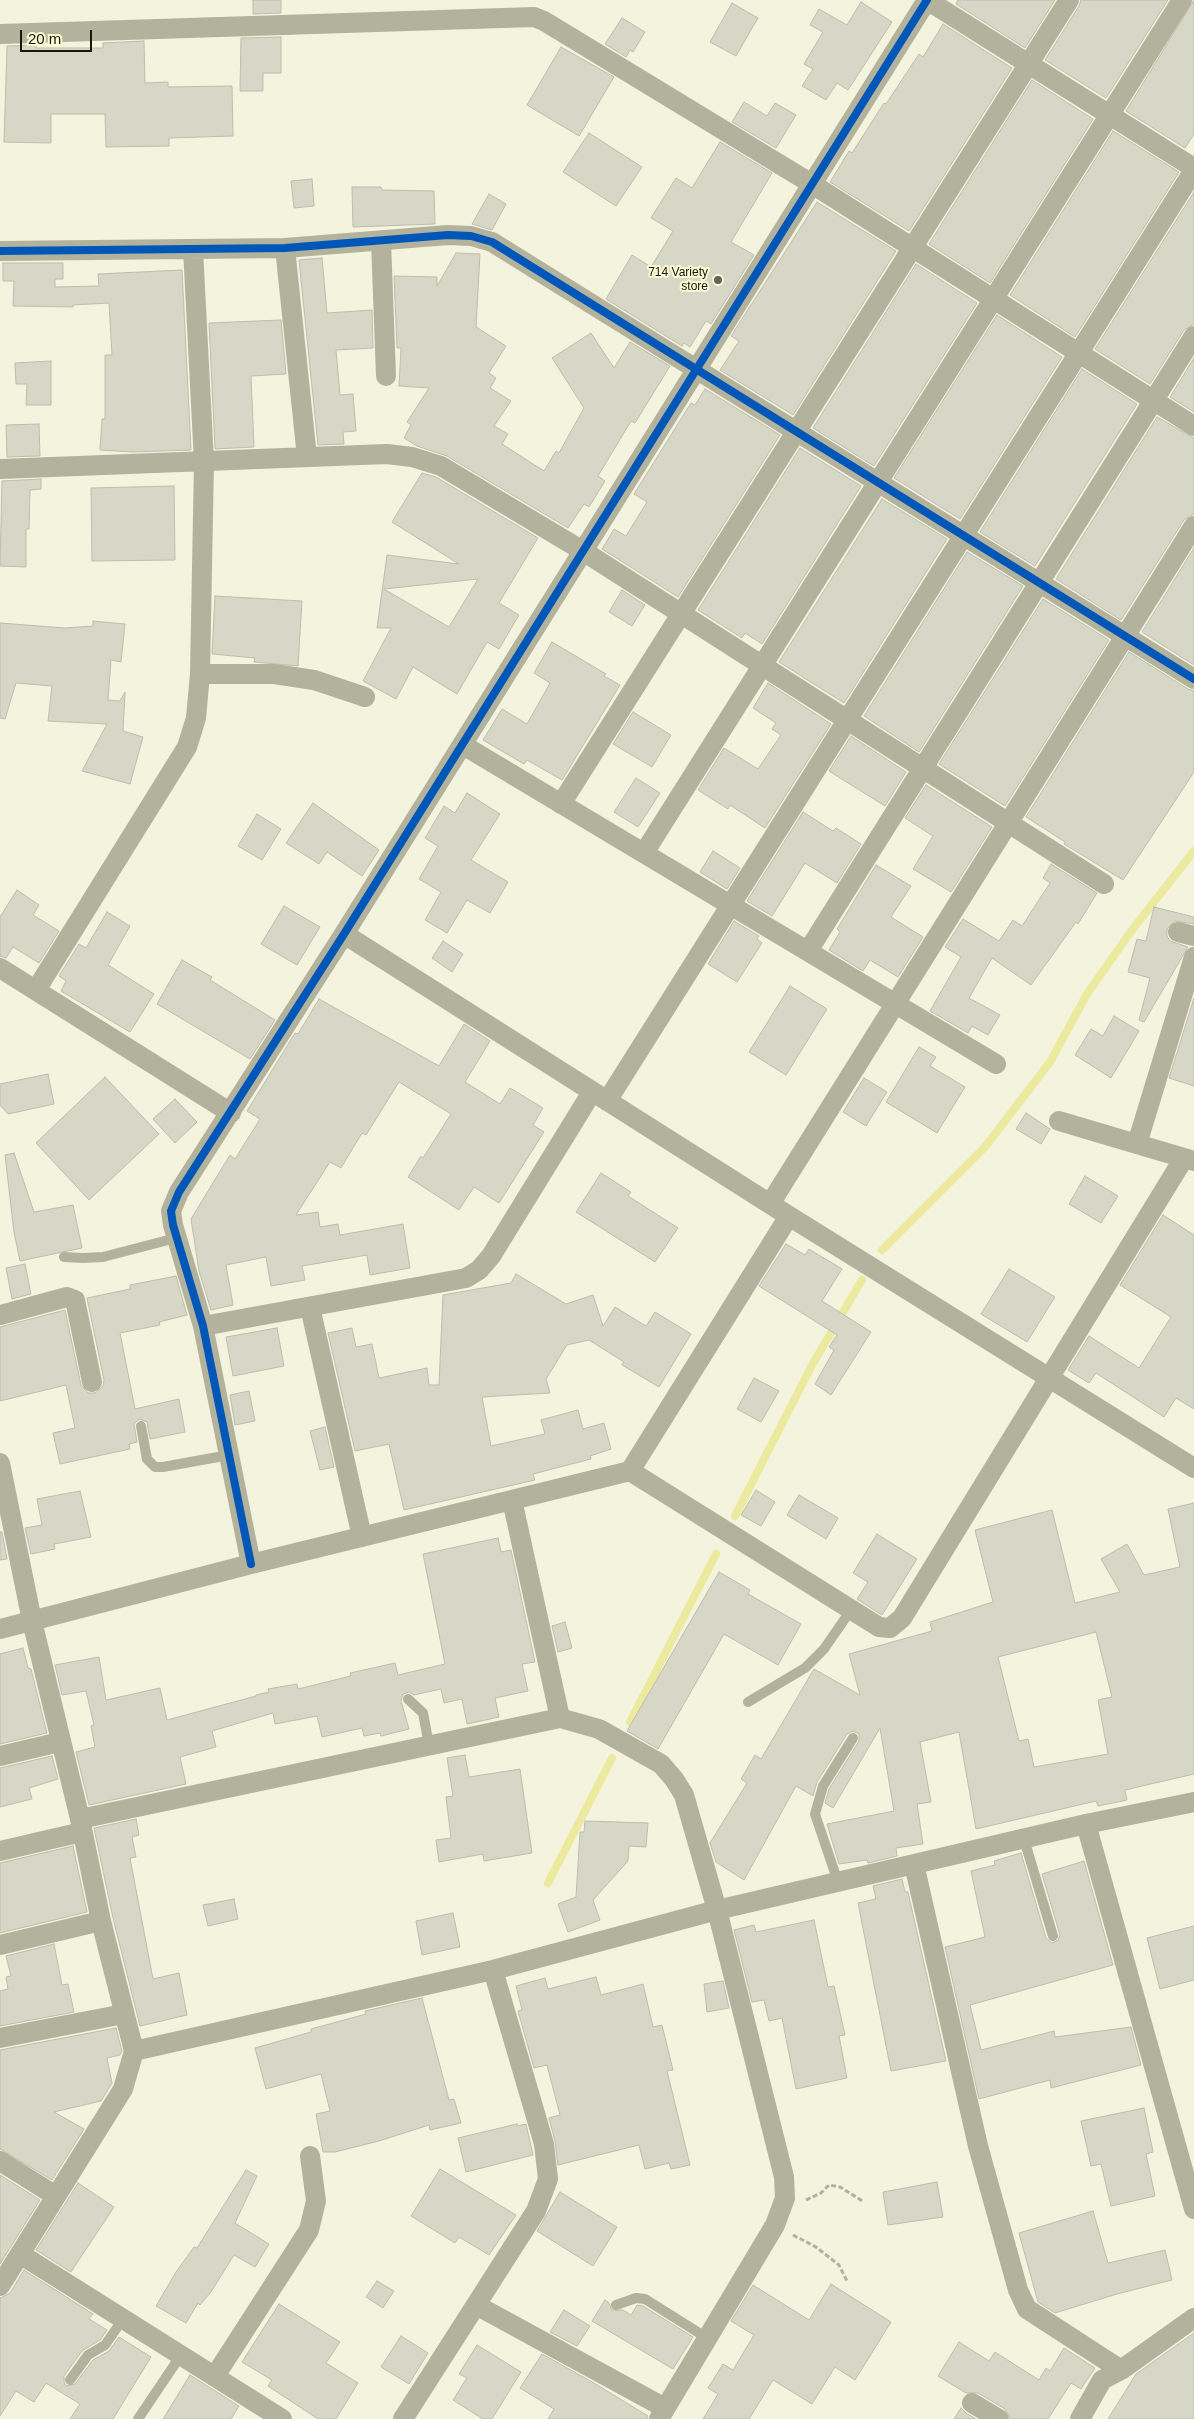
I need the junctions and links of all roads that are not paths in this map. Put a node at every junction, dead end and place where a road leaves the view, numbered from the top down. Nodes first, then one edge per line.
1 (927, 0) edge
2 (1069, 0) edge
3 (1182, 0) edge
4 (0, 34) edge
5 (1029, 64) junction
6 (1110, 114) junction
7 (1194, 169) edge
8 (812, 184) junction
9 (382, 240) junction
10 (285, 248) junction
11 (912, 248) junction
12 (193, 249) junction
13 (0, 251) edge
14 (993, 299) junction
15 (1194, 336) edge
16 (1078, 353) junction
17 (696, 370) junction
18 (386, 376) dead end
19 (1154, 401) junction
20 (1194, 426) edge
21 (797, 431) junction
22 (307, 457) junction
23 (204, 462) junction
24 (0, 469) edge
25 (878, 482) junction
26 (1194, 526) edge
27 (964, 535) junction
28 (583, 551) junction
29 (1040, 582) junction
30 (682, 614) junction
31 (1126, 635) junction
32 (762, 665) junction
33 (200, 674) junction
34 (1194, 679) edge
35 (365, 697) dead end
36 (847, 720) junction
37 (463, 745) junction
38 (923, 768) junction
39 (562, 804) junction
40 (1008, 823) junction
41 (644, 853) junction
42 (1104, 884) dead end
43 (730, 904) junction
44 (344, 934) junction
45 (808, 951) junction
46 (1194, 957) edge
47 (0, 968) edge
48 (36, 990) junction
49 (895, 1003) junction
50 (996, 1064) dead end
51 (600, 1096) junction
52 (230, 1113) junction
53 (1060, 1121) dead end
54 (1137, 1144) junction
55 (1189, 1160) edge
56 (770, 1204) junction
57 (789, 1216) junction
58 (176, 1238) junction
59 (64, 1257) dead end
60 (310, 1306) junction
61 (0, 1315) edge
62 (203, 1326) junction
63 (1048, 1378) junction
64 (92, 1382) dead end
65 (141, 1426) dead end
66 (229, 1455) junction
67 (0, 1463) edge
68 (1194, 1468) edge
69 (630, 1471) junction
70 (512, 1500) junction
71 (4, 1511) edge
72 (362, 1537) junction
73 (251, 1564) junction
74 (851, 1610) junction
75 (32, 1621) junction
76 (0, 1629) edge
77 (408, 1699) dead end
78 (748, 1702) dead end
79 (560, 1718) junction
80 (853, 1738) dead end
81 (60, 1742) junction
82 (429, 1745) junction
83 (0, 1756) edge
84 (1194, 1802) edge
85 (1086, 1824) junction
86 (81, 1826) junction
87 (1024, 1839) junction
88 (0, 1851) edge
89 (914, 1864) junction
90 (838, 1882) junction
91 (717, 1910) junction
92 (101, 1921) junction
93 (1053, 1936) dead end
94 (0, 1945) edge
95 (493, 1970) junction
96 (124, 2014) junction
97 (0, 2038) edge
98 (134, 2051) junction
99 (310, 2156) dead end
100 (0, 2161) edge
101 (56, 2196) junction
102 (1194, 2209) edge
103 (20, 2254) junction
104 (2, 2280) edge
105 (476, 2305) junction
106 (616, 2305) dead end
107 (1194, 2318) edge
108 (123, 2319) junction
109 (707, 2338) junction
110 (180, 2355) junction
111 (1121, 2370) junction
112 (215, 2376) junction
113 (70, 2380) dead end
114 (972, 2403) dead end
115 (662, 2413) edge
116 (138, 2419) edge
117 (282, 2419) edge
118 (403, 2419) edge
119 (999, 2419) edge
120 (1080, 2419) edge

1 - 5 street
1 - 8 street
2 - 5 street
3 - 6 street
4 - 8 street
5 - 6 street
5 - 11 street
6 - 7 street
6 - 14 street
7 - 16 street
8 - 11 street
8 - 17 street
9 - 10 street
9 - 17 street
9 - 18 street
10 - 12 street
10 - 22 street
11 - 14 street
11 - 21 street
12 - 13 street
12 - 23 street
14 - 16 street
14 - 25 street
15 - 19 street
16 - 19 street
16 - 27 street
17 - 21 street
17 - 28 street
19 - 20 street
19 - 29 street
21 - 25 street
21 - 30 street
22 - 23 street
22 - 28 street
23 - 24 street
23 - 33 street
25 - 27 street
25 - 32 street
26 - 31 street
27 - 29 street
27 - 36 street
28 - 30 street
28 - 37 street
29 - 31 street
29 - 38 street
30 - 32 street
30 - 39 street
31 - 34 street
31 - 40 street
32 - 36 street
32 - 41 street
33 - 35 street
33 - 48 street
36 - 38 street
36 - 43 street
37 - 39 street
37 - 44 street
38 - 40 street
38 - 45 street
39 - 41 street
40 - 42 street
40 - 49 street
41 - 43 street
43 - 45 street
43 - 51 street
44 - 51 street
44 - 52 street
45 - 49 street
46 - 54 street
47 - 48 street
48 - 52 street
49 - 50 street
49 - 56 street
51 - 56 street
51 - 60 street
52 - 58 street
53 - 54 street
54 - 55 street
55 - 63 street
56 - 57 street
57 - 63 street
57 - 69 street
58 - 59 lane
58 - 62 street
60 - 62 street
60 - 72 street
61 - 64 street
62 - 66 street
63 - 68 street
63 - 74 street
65 - 66 lane
66 - 73 street
67 - 71 street
69 - 70 street
69 - 74 street
70 - 72 street
70 - 79 street
71 - 75 street
72 - 73 street
73 - 75 street
74 - 78 lane
75 - 76 street
75 - 81 street
77 - 82 lane
79 - 82 street
79 - 91 street
80 - 90 lane
81 - 83 street
81 - 86 street
82 - 86 street
84 - 85 street
85 - 87 street
85 - 102 street
86 - 88 street
86 - 92 street
87 - 89 street
87 - 93 lane
89 - 90 street
89 - 111 street
90 - 91 street
91 - 95 street
91 - 109 street
92 - 94 street
92 - 96 street
95 - 98 street
95 - 105 street
96 - 97 street
96 - 98 street
98 - 101 street
99 - 112 street
100 - 101 street
101 - 103 street
103 - 104 street
103 - 108 street
105 - 115 street
105 - 118 street
106 - 109 lane
107 - 111 street
108 - 110 street
108 - 113 lane
109 - 115 street
110 - 112 street
110 - 116 lane
111 - 120 street
112 - 117 street
114 - 119 street

